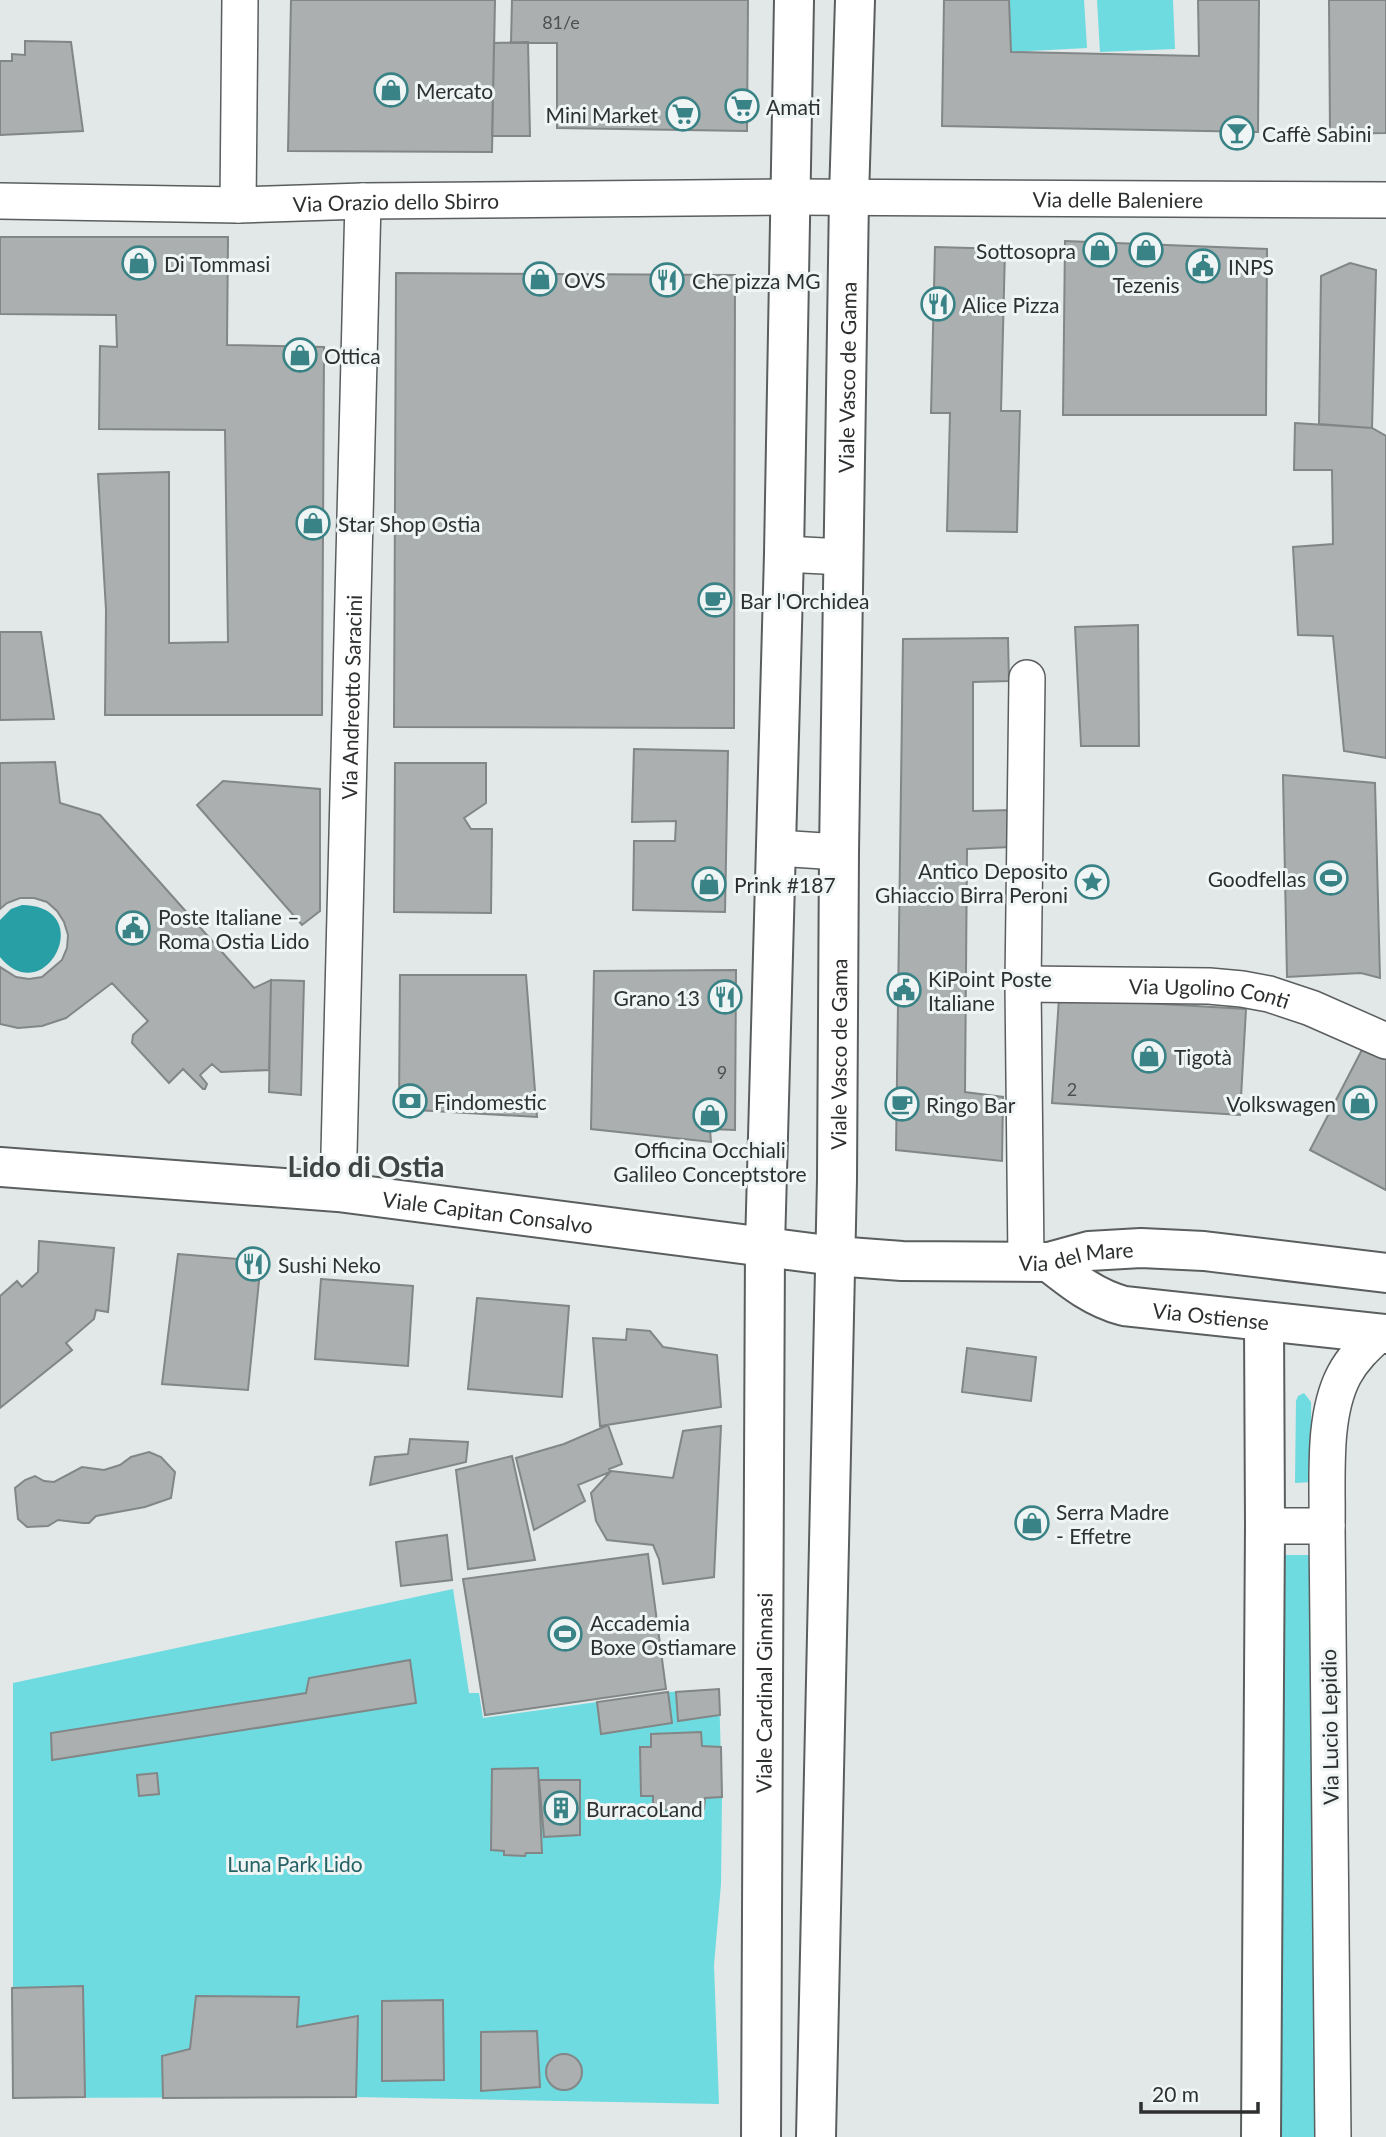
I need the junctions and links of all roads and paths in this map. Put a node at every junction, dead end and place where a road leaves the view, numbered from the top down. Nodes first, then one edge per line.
1 (240, 0) edge
2 (794, 0) edge
3 (855, 0) edge
4 (791, 197) junction
5 (849, 197) junction
6 (1386, 200) edge
7 (0, 201) edge
8 (363, 201) junction
9 (238, 205) junction
10 (784, 554) junction
11 (844, 556) junction
12 (1027, 678) dead end
13 (777, 848) junction
14 (839, 852) junction
15 (1023, 984) junction
16 (1386, 1041) edge
17 (0, 1167) edge
18 (338, 1192) junction
19 (765, 1246) junction
20 (835, 1256) junction
21 (1038, 1261) junction
22 (1386, 1273) edge
23 (1264, 1322) junction
24 (1383, 1334) edge
25 (1265, 1526) junction
26 (1327, 1526) junction
27 (761, 2137) edge
28 (816, 2137) edge
29 (1261, 2137) edge
30 (1333, 2137) edge

1 - 9 street
2 - 4 street
3 - 5 street, Viale Vasco de Gama
4 - 5 street
4 - 8 street, Via Orazio dello Sbirro
4 - 10 street
5 - 6 street, Via delle Baleniere
5 - 11 street, Viale Vasco de Gama
7 - 9 street, Via Orazio dello Sbirro
8 - 9 street, Via Orazio dello Sbirro
8 - 18 street, Via Andreotto Saracini
10 - 11 street
10 - 13 street
11 - 14 street, Viale Vasco de Gama
12 - 15 street
13 - 14 street
13 - 19 street
14 - 20 street, Viale Vasco de Gama
15 - 16 street, Via Ugolino Conti
15 - 21 street
17 - 18 street, Viale Capitan Consalvo
18 - 19 street, Viale Capitan Consalvo
19 - 20 street, Via del Mare
19 - 27 street, Viale Cardinal Ginnasi
20 - 21 street, Via del Mare
20 - 28 street
21 - 22 street, Via del Mare
21 - 23 street, Via Ostiense
23 - 24 street, Via Ostiense
23 - 25 street
24 - 26 street, Via Lucio Lepidio
25 - 26 street
25 - 29 street
26 - 30 street, Via Lucio Lepidio

